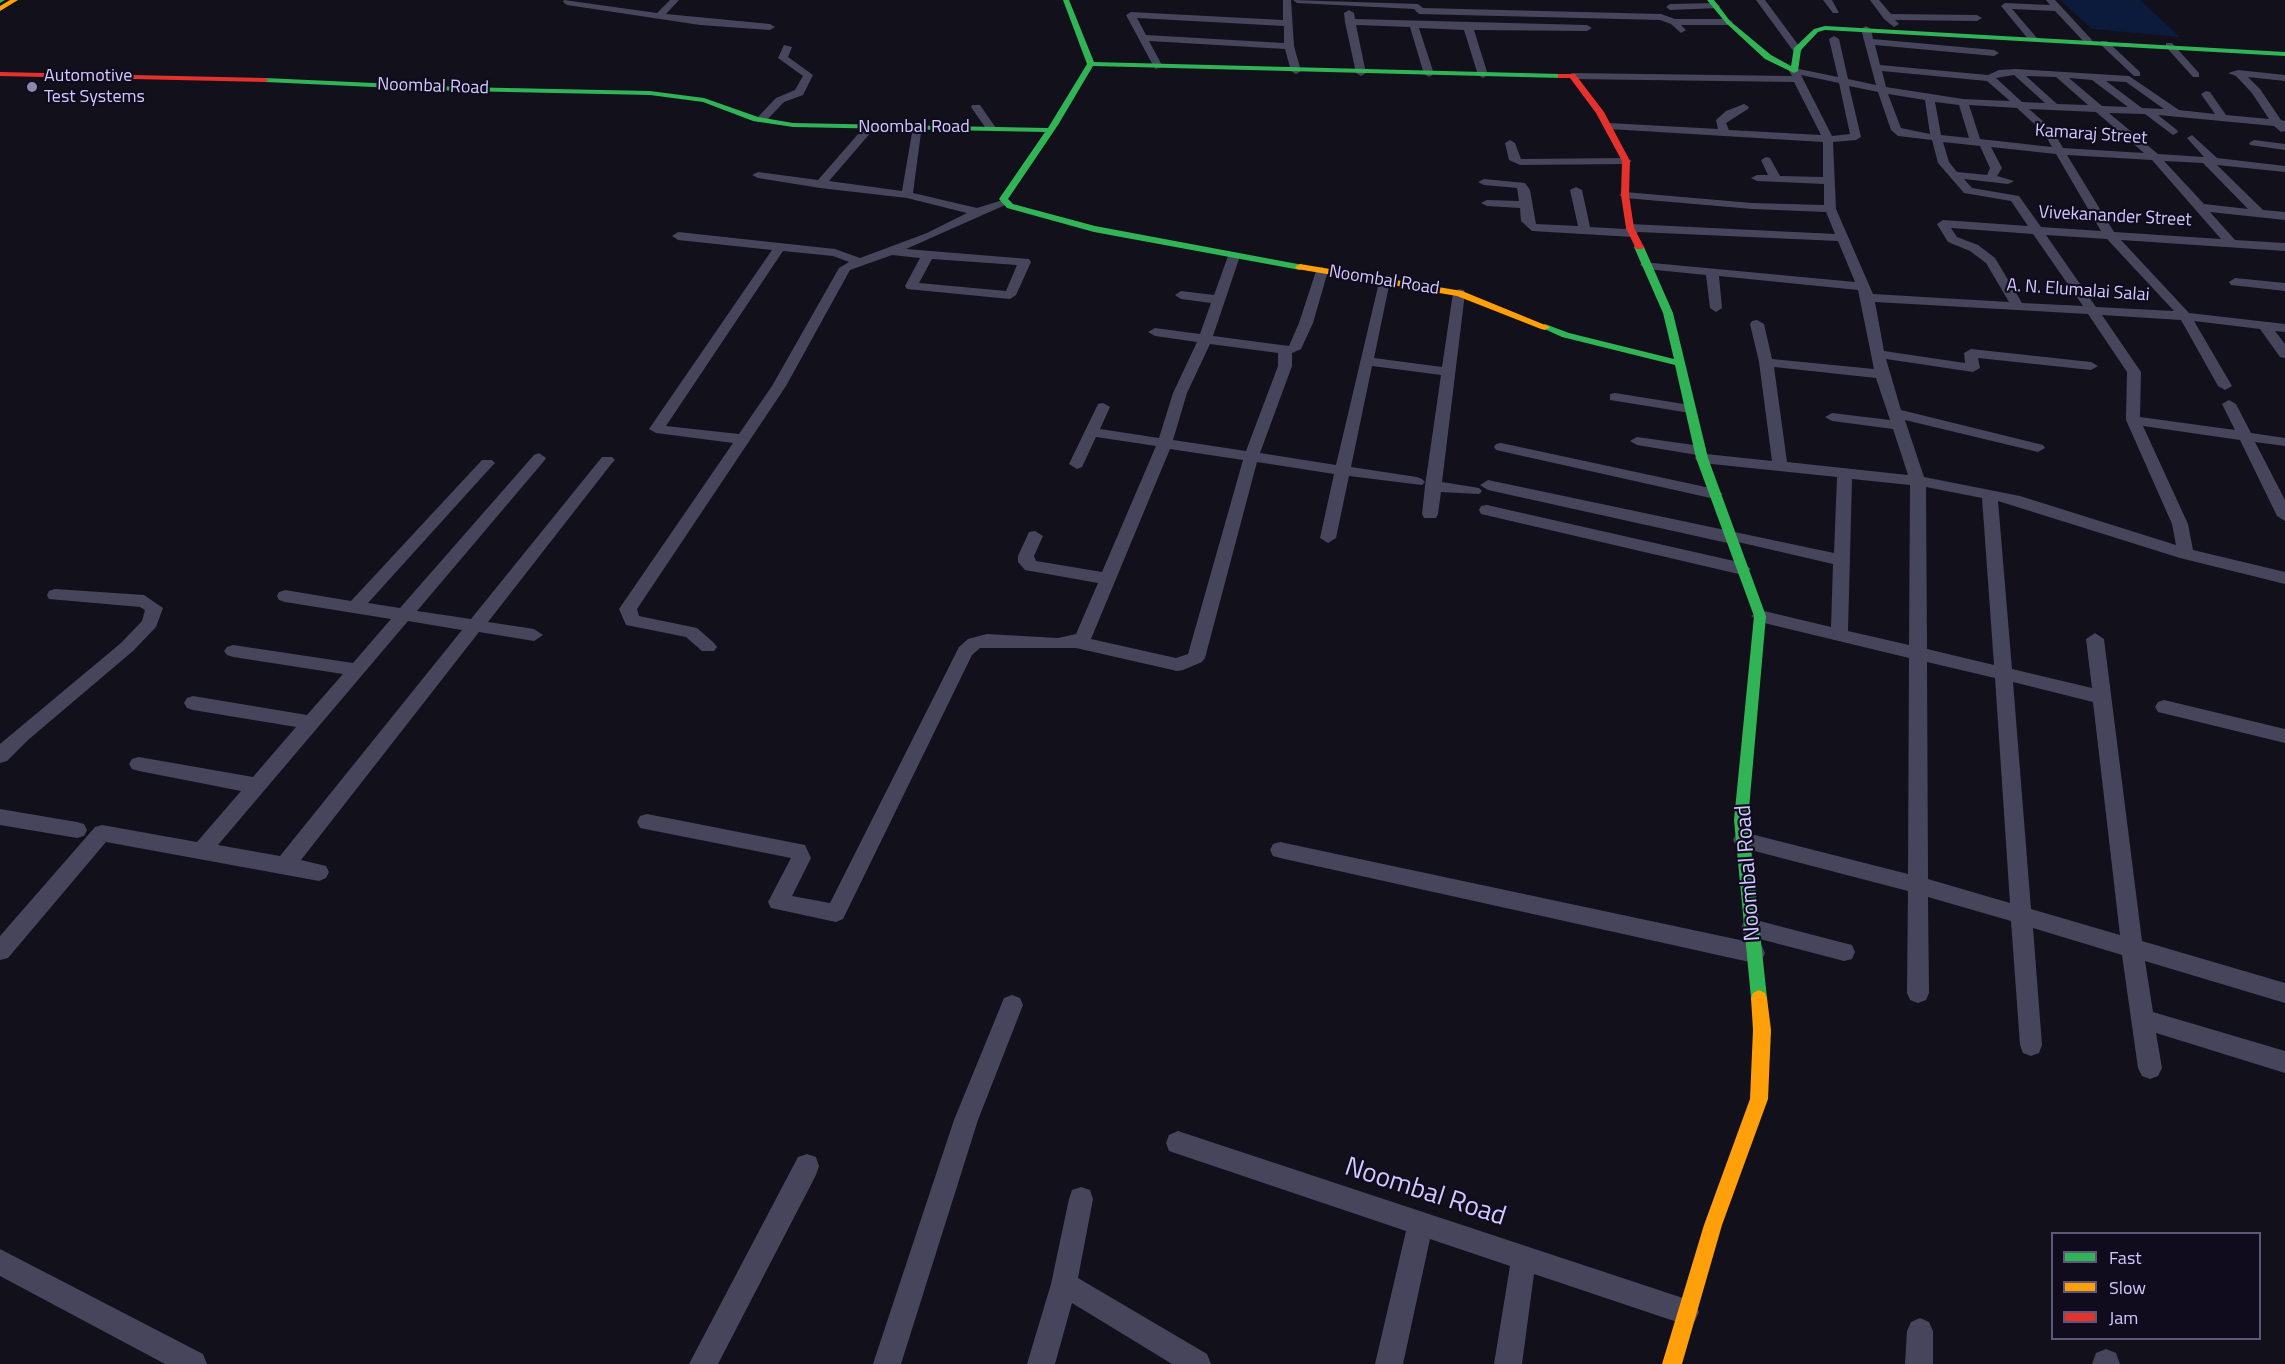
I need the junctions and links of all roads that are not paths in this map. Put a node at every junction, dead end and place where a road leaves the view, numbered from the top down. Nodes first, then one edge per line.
1 (15, 0) edge
2 (569, 0) edge
3 (624, 0) edge
4 (675, 0) edge
5 (1066, 0) edge
6 (1287, 0) edge
7 (1297, 0) edge
8 (1452, 0) edge
9 (1505, 0) edge
10 (1760, 0) edge
11 (1827, 0) edge
12 (1874, 0) edge
13 (2050, 0) edge
14 (1347, 2) edge
15 (1394, 3) edge
16 (1713, 3) edge
17 (1670, 6) dead end
18 (2058, 8) junction
19 (0, 9) edge
20 (615, 9) junction
21 (1836, 11) dead end
22 (1455, 12) junction
23 (1190, 13) junction
24 (1509, 14) junction
25 (659, 16) junction
26 (1887, 17) junction
27 (1977, 18) dead end
28 (1235, 20) junction
29 (1350, 22) junction
30 (1674, 22) junction
31 (1728, 22) junction
32 (1288, 23) junction
33 (1414, 25) junction
34 (770, 27) dead end
35 (1468, 27) junction
36 (1587, 28) dead end
37 (1681, 31) dead end
38 (1899, 31) junction
39 (1868, 36) junction
40 (1141, 38) junction
41 (2032, 38) junction
42 (1834, 39) dead end
43 (1188, 40) junction
44 (2089, 42) junction
45 (1233, 43) junction
46 (2104, 43) junction
47 (2169, 45) junction
48 (1289, 46) junction
49 (787, 47) dead end
50 (1797, 50) junction
51 (1994, 53) dead end
52 (2285, 54) edge
53 (1090, 64) junction
54 (1158, 67) junction
55 (1876, 68) junction
56 (1296, 71) junction
57 (2016, 72) junction
58 (1361, 73) junction
59 (0, 74) edge
60 (1429, 74) junction
61 (2137, 74) dead end
62 (1483, 75) junction
63 (1796, 75) junction
64 (2059, 75) junction
65 (2196, 75) dead end
66 (1572, 76) junction
67 (2095, 77) junction
68 (1990, 78) junction
69 (2285, 78) edge
70 (1842, 82) junction
71 (1882, 90) junction
72 (2206, 94) dead end
73 (1929, 99) junction
74 (1963, 102) junction
75 (2022, 106) junction
76 (976, 107) dead end
77 (1744, 107) dead end
78 (2055, 107) junction
79 (2100, 110) junction
80 (2143, 111) junction
81 (2176, 113) junction
82 (2223, 118) junction
83 (761, 120) junction
84 (2281, 124) edge
85 (1609, 126) junction
86 (918, 127) junction
87 (869, 128) junction
88 (991, 128) junction
89 (1050, 130) junction
90 (2173, 132) dead end
91 (1725, 133) junction
92 (2285, 136) edge
93 (1935, 138) junction
94 (2192, 138) dead end
95 (1828, 139) junction
96 (1510, 143) dead end
97 (1980, 143) junction
98 (2254, 143) dead end
99 (2285, 147) edge
100 (2058, 151) junction
101 (2155, 157) junction
102 (1767, 160) dead end
103 (2210, 160) junction
104 (1626, 161) junction
105 (2285, 169) edge
106 (758, 175) dead end
107 (1957, 175) junction
108 (1757, 178) dead end
109 (1776, 179) junction
110 (1990, 179) junction
111 (1829, 181) junction
112 (2008, 181) dead end
113 (1484, 182) dead end
114 (820, 185) junction
115 (1576, 190) dead end
116 (908, 195) junction
117 (1625, 195) junction
118 (1006, 202) junction
119 (1487, 203) dead end
120 (1525, 205) junction
121 (2200, 207) junction
122 (1830, 209) junction
123 (978, 212) junction
124 (2259, 213) junction
125 (2285, 216) edge
126 (2038, 230) junction
127 (1585, 231) junction
128 (1632, 231) junction
129 (2108, 233) junction
130 (678, 236) dead end
131 (1842, 238) junction
132 (2230, 242) junction
133 (780, 247) junction
134 (2282, 249) edge
135 (888, 251) junction
136 (928, 255) junction
137 (1234, 256) junction
138 (859, 262) junction
139 (1646, 265) junction
140 (1322, 271) junction
141 (1712, 272) junction
142 (1384, 281) junction
143 (2235, 282) dead end
144 (2285, 287) edge
145 (1865, 292) junction
146 (1459, 293) junction
147 (1180, 295) dead end
148 (1219, 300) junction
149 (2017, 305) junction
150 (1716, 308) dead end
151 (2091, 310) junction
152 (2185, 316) junction
153 (1757, 324) dead end
154 (2265, 326) junction
155 (2285, 328) edge
156 (1155, 332) dead end
157 (1205, 339) junction
158 (1285, 350) junction
159 (1880, 354) junction
160 (2285, 354) edge
161 (1367, 361) junction
162 (1766, 362) junction
163 (1679, 363) junction
164 (2091, 366) dead end
165 (1447, 372) junction
166 (1881, 374) junction
167 (2225, 386) dead end
168 (1615, 397) dead end
169 (2229, 404) dead end
170 (1103, 407) dead end
171 (1690, 409) junction
172 (1832, 417) dead end
173 (1897, 419) junction
174 (2133, 420) junction
175 (1091, 432) junction
176 (2244, 436) junction
177 (741, 440) junction
178 (1637, 441) dead end
179 (2285, 442) edge
180 (1164, 444) junction
181 (1501, 447) dead end
182 (2038, 448) dead end
183 (1702, 455) junction
184 (539, 458) dead end
185 (1251, 458) junction
186 (607, 460) dead end
187 (487, 463) dead end
188 (1077, 464) dead end
189 (1780, 467) junction
190 (1344, 472) junction
191 (1845, 473) junction
192 (1918, 481) junction
193 (1417, 482) dead end
194 (1433, 486) junction
195 (1715, 494) junction
196 (1990, 495) junction
197 (1487, 510) dead end
198 (1430, 514) dead end
199 (2285, 516) edge
200 (1035, 536) dead end
201 (1731, 537) junction
202 (1328, 538) dead end
203 (2186, 554) junction
204 (1841, 560) junction
205 (1743, 569) junction
206 (2282, 578) edge
207 (1108, 579) junction
208 (2285, 594) edge
209 (55, 595) dead end
210 (285, 596) dead end
211 (355, 607) junction
212 (405, 615) junction
213 (1760, 616) junction
214 (475, 626) junction
215 (1839, 634) junction
216 (534, 635) dead end
217 (2095, 639) dead end
218 (1076, 642) junction
219 (708, 647) dead end
220 (233, 651) dead end
221 (1919, 652) junction
222 (358, 670) junction
223 (2003, 673) junction
224 (2102, 697) junction
225 (193, 703) dead end
226 (2164, 707) dead end
227 (312, 723) junction
228 (2285, 736) edge
229 (0, 756) edge
230 (139, 764) dead end
231 (258, 786) junction
232 (0, 817) edge
233 (647, 822) dead end
234 (77, 830) dead end
235 (1743, 840) junction
236 (1280, 850) dead end
237 (201, 851) junction
238 (284, 866) junction
239 (320, 872) dead end
240 (1918, 885) junction
241 (2021, 915) junction
242 (1752, 928) junction
243 (2132, 948) junction
244 (0, 951) edge
245 (1844, 952) dead end
246 (1754, 953) junction
247 (1918, 993) dead end
248 (2285, 993) edge
249 (1011, 1005) dead end
250 (2143, 1019) junction
251 (2031, 1045) dead end
252 (2285, 1062) edge
253 (2150, 1068) dead end
254 (1178, 1143) dead end
255 (807, 1166) dead end
256 (1081, 1199) dead end
257 (1421, 1223) junction
258 (1524, 1258) junction
259 (0, 1262) edge
260 (1064, 1284) junction
261 (1686, 1312) junction
262 (1920, 1331) dead end
263 (193, 1364) edge
264 (703, 1364) edge
265 (887, 1364) edge
266 (1041, 1364) edge
267 (1197, 1364) edge
268 (1389, 1364) edge
269 (1508, 1364) edge
270 (1672, 1364) edge
271 (1919, 1364) edge

1 - 19 street
2 - 20 street
3 - 20 street
4 - 25 street
5 - 53 street
6 - 32 street
7 - 14 street
8 - 22 street
9 - 24 street
10 - 50 street
11 - 21 street
12 - 26 street
13 - 18 street
14 - 15 street
14 - 29 street
15 - 22 street
16 - 17 street
16 - 31 street
18 - 41 street
18 - 44 street
20 - 25 street
22 - 24 street
23 - 28 street
23 - 40 street
23 - 43 street
24 - 30 street
25 - 34 street
26 - 27 street
26 - 38 street
28 - 32 street
28 - 45 street
29 - 33 street
29 - 58 street
30 - 31 street
30 - 37 street
31 - 63 street
32 - 48 street
33 - 35 street
33 - 60 street
35 - 36 street
35 - 62 street
38 - 39 street
38 - 41 street
39 - 50 street
39 - 51 street
39 - 55 street
40 - 43 street
40 - 54 street
41 - 44 street
42 - 70 street
43 - 45 street
44 - 46 street
45 - 48 street
46 - 47 street
46 - 61 street
47 - 52 street
47 - 65 street
48 - 56 street
49 - 83 street
50 - 63 street
53 - 54 street
53 - 89 street
54 - 56 street
55 - 68 street
55 - 71 street
56 - 58 street
57 - 64 street
57 - 68 street
57 - 78 street
58 - 60 street
59 - 83 street, Noombal Road
60 - 62 street
62 - 66 street
63 - 66 street
63 - 70 street
63 - 95 street
64 - 67 street
64 - 79 street
66 - 85 street, Noombal Road
67 - 80 street
67 - 81 street
68 - 75 street
69 - 84 street
70 - 71 street
70 - 95 street
71 - 73 street
71 - 93 street, Kamaraj Street
72 - 82 street
73 - 74 street
73 - 93 street
74 - 75 street
74 - 97 street
75 - 78 street
75 - 100 street
76 - 88 street
77 - 91 street
78 - 79 street
79 - 80 street
79 - 101 street
80 - 81 street
80 - 90 street
81 - 82 street
82 - 84 street
83 - 87 street, Noombal Road
84 - 92 street
85 - 91 street
85 - 104 street, Noombal Road
86 - 87 street, Noombal Road
86 - 88 street, Noombal Road
86 - 116 street
87 - 114 street
88 - 89 street, Noombal Road
89 - 118 street
91 - 95 street
93 - 97 street, Kamaraj Street
93 - 107 street
94 - 103 street
95 - 111 street
96 - 104 street
97 - 100 street, Kamaraj Street
97 - 110 street
98 - 99 street
100 - 101 street, Kamaraj Street
100 - 129 street
101 - 103 street, Kamaraj Street
101 - 121 street
102 - 109 street
103 - 105 street, Kamaraj Street
103 - 124 street
104 - 117 street, Noombal Road
106 - 114 street
107 - 110 street
107 - 126 street
108 - 109 street
109 - 111 street
110 - 112 street
111 - 122 street
113 - 120 street
114 - 116 street
115 - 127 street
116 - 123 street
117 - 122 street
117 - 128 street, Noombal Road
118 - 123 street
118 - 137 street, Noombal Road
119 - 120 street
120 - 127 street
121 - 124 street
121 - 132 street
122 - 131 street
123 - 135 street
124 - 125 street
126 - 129 street, Vivekanander Street
126 - 149 street, Vivekanander Street
126 - 151 street
127 - 128 street
128 - 131 street
128 - 139 street, Noombal Road
129 - 132 street, Vivekanander Street
129 - 152 street
130 - 133 street
131 - 145 street
132 - 134 street, Vivekanander Street
133 - 138 street
133 - 177 street
135 - 136 street
135 - 138 street
136 - 136 street
137 - 140 street, Noombal Road
137 - 148 street
138 - 177 street
139 - 141 street, A. N. Elumalai Salai
139 - 163 street, Noombal Road
140 - 142 street, Noombal Road
140 - 158 street
141 - 145 street, A. N. Elumalai Salai
141 - 150 street
142 - 146 street, Noombal Road
142 - 161 street
143 - 144 street
145 - 149 street, A. N. Elumalai Salai
145 - 159 street
146 - 163 street, Noombal Road
146 - 165 street
147 - 148 street
148 - 157 street
149 - 151 street, A. N. Elumalai Salai
151 - 152 street, A. N. Elumalai Salai
151 - 174 street
152 - 154 street, A. N. Elumalai Salai
152 - 167 street
153 - 162 street
154 - 155 street, A. N. Elumalai Salai
154 - 160 street
156 - 157 street
157 - 158 street
157 - 180 street
158 - 185 street
159 - 164 street
159 - 166 street
161 - 165 street
161 - 190 street
162 - 166 street
162 - 189 street
163 - 171 street, Noombal Road
165 - 194 street
166 - 173 street
168 - 171 street
169 - 176 street
170 - 175 street
171 - 183 street, Noombal Road
172 - 173 street
173 - 182 street
173 - 192 street
174 - 176 street
174 - 203 street
175 - 180 street
175 - 188 street
176 - 179 street
176 - 199 street
177 - 219 street
178 - 183 street
180 - 185 street
180 - 207 street
181 - 195 street
183 - 189 street
183 - 195 street, Noombal Road
184 - 212 street
185 - 190 street
185 - 218 street
186 - 214 street
187 - 211 street
189 - 191 street
190 - 193 street
190 - 202 street
191 - 192 street
191 - 204 street
192 - 196 street
192 - 221 street
194 - 198 street
194 - 201 street
195 - 201 street, Noombal Road
196 - 203 street
196 - 223 street
197 - 205 street
200 - 207 street
201 - 204 street
201 - 205 street, Noombal Road
203 - 206 street
204 - 215 street
205 - 213 street, Noombal Road
206 - 208 street
207 - 218 street
209 - 229 street
210 - 211 street
211 - 212 street
212 - 214 street
212 - 222 street
213 - 215 street
213 - 235 street, Noombal Road
214 - 216 street
214 - 238 street
215 - 221 street
217 - 224 street
218 - 233 street
220 - 222 street
221 - 223 street
221 - 240 street
222 - 227 street
223 - 224 street
223 - 241 street
224 - 243 street
225 - 227 street
226 - 228 street
227 - 231 street
230 - 231 street
231 - 237 street
232 - 234 street
235 - 240 street
235 - 242 street, Noombal Road
236 - 246 street
237 - 238 street
237 - 244 street
238 - 239 street
240 - 241 street
240 - 247 street
241 - 243 street
241 - 251 street
242 - 245 street
242 - 246 street, Noombal Road
243 - 248 street
243 - 250 street
246 - 261 street, Noombal Road
249 - 265 street
250 - 252 street
250 - 253 street
254 - 257 street, Noombal Road
255 - 264 street
256 - 260 street
257 - 258 street, Noombal Road
257 - 268 street
258 - 261 street, Noombal Road
258 - 269 street
259 - 263 street
260 - 266 street
260 - 267 street
261 - 270 street, Noombal Road
262 - 271 street

